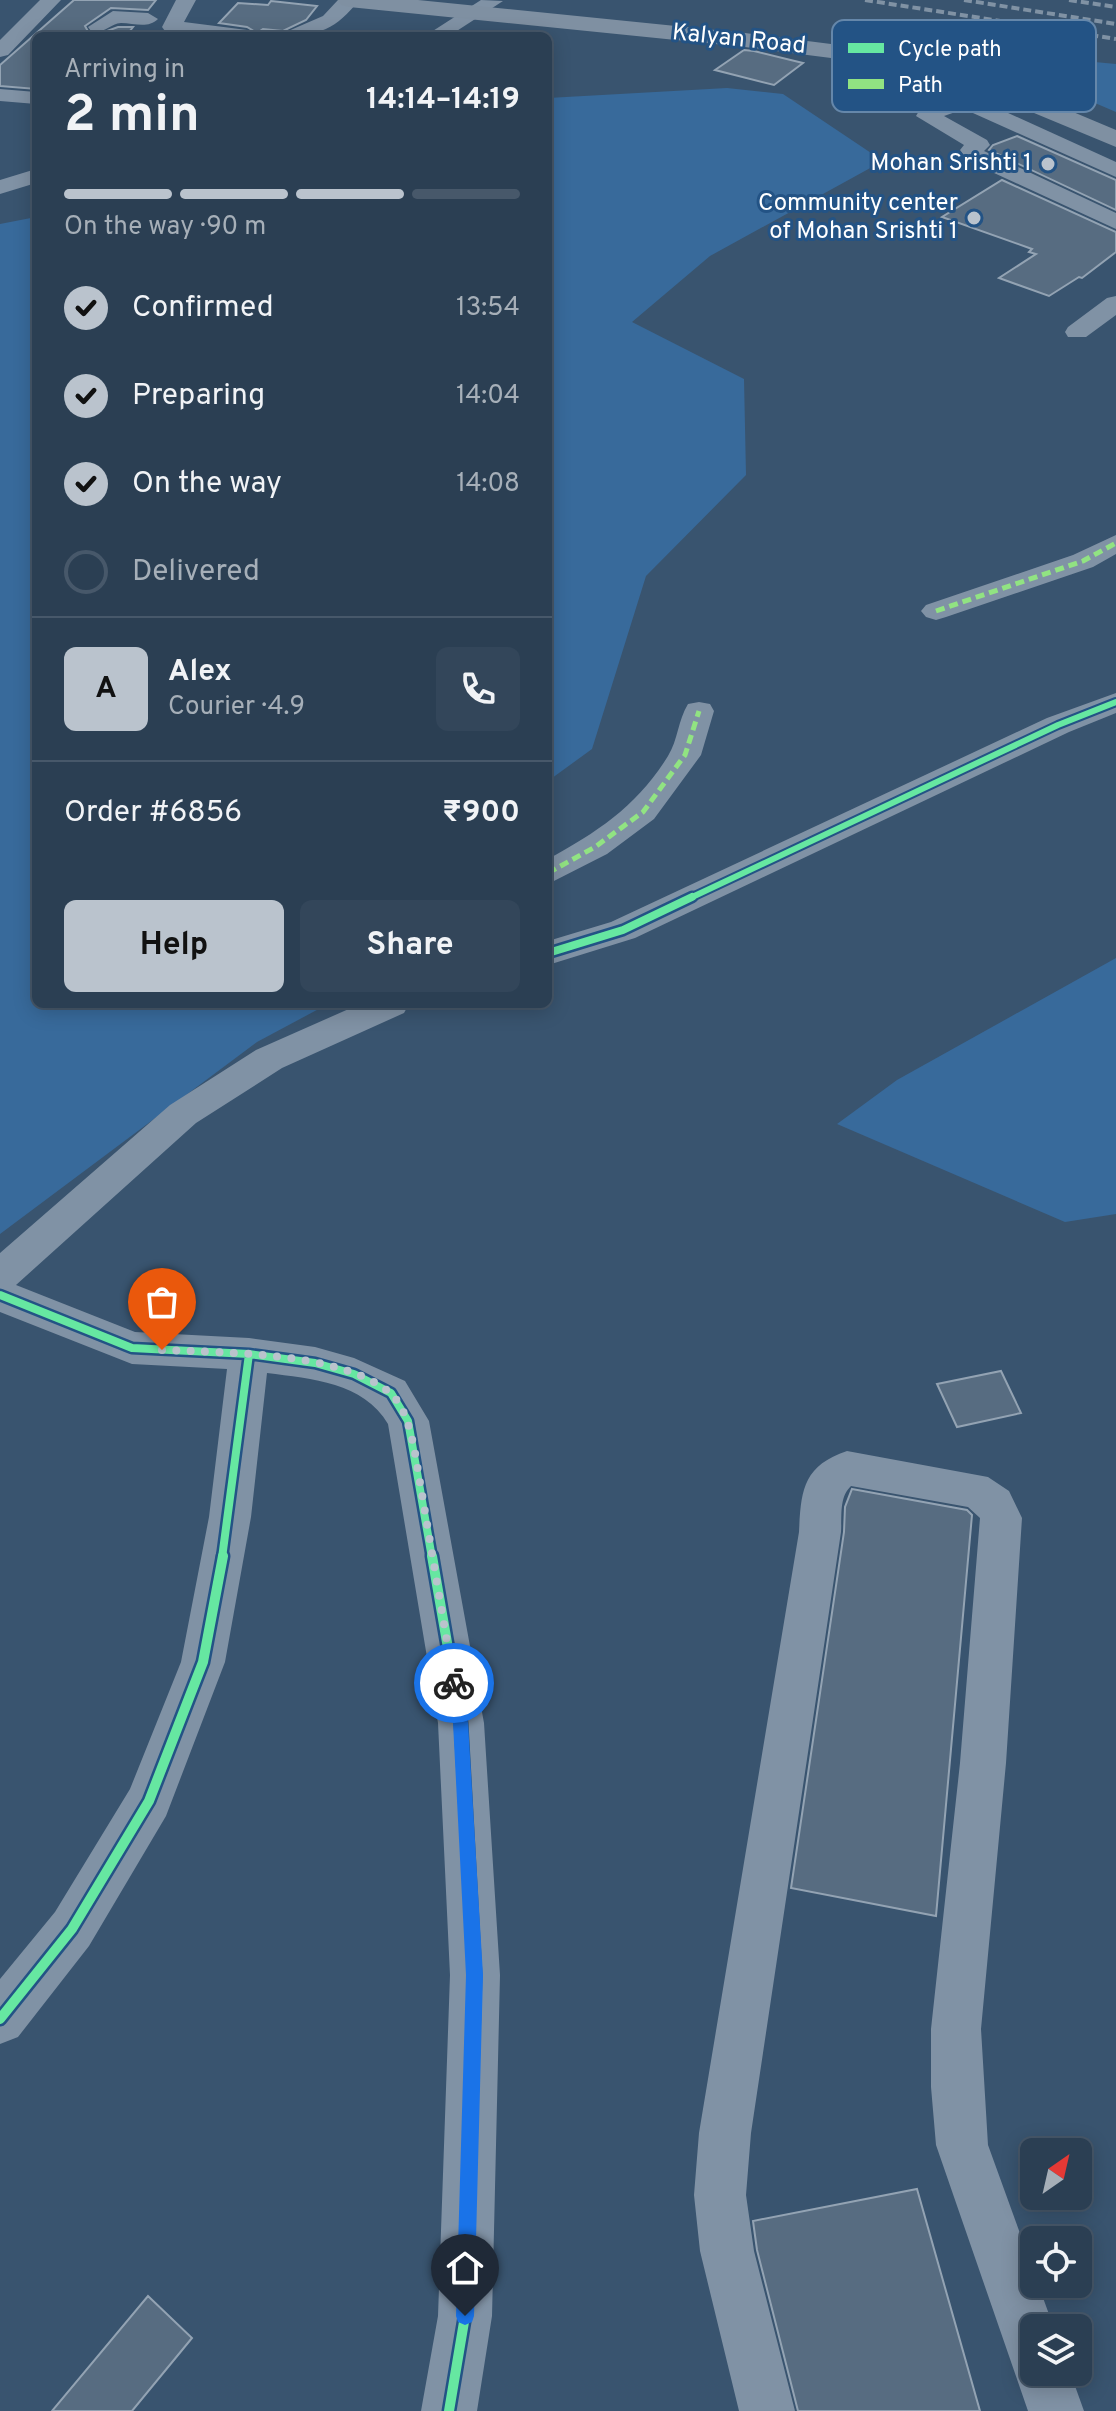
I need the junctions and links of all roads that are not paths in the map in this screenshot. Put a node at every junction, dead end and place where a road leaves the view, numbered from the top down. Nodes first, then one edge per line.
1 (51, 0) edge
2 (186, 0) edge
3 (349, 0) edge
4 (484, 4) edge
5 (148, 19) edge
6 (98, 27) dead end
7 (206, 32) edge
8 (302, 32) edge
9 (441, 32) edge
10 (0, 50) edge
11 (832, 50) edge
12 (24, 53) dead end
13 (0, 95) edge
14 (32, 98) edge
15 (936, 112) edge
16 (987, 112) edge
17 (1051, 112) edge
18 (1085, 112) edge
19 (1081, 125) junction
20 (1116, 125) edge
21 (1048, 139) junction
22 (1116, 139) edge
23 (1116, 170) edge
24 (32, 177) edge
25 (0, 187) edge
26 (1116, 222) edge
27 (1116, 303) edge
28 (1077, 332) dead end
29 (1116, 543) edge
30 (936, 611) dead end
31 (1116, 702) edge
32 (699, 711) dead end
33 (552, 871) edge
34 (552, 952) edge
35 (383, 1008) edge
36 (0, 1276) edge
37 (0, 1295) edge
38 (249, 1354) junction
39 (0, 2019) edge
40 (1022, 2314) edge
41 (1047, 2386) edge
42 (449, 2411) edge
43 (767, 2411) edge
44 (1056, 2411) edge

1 - 10 street
2 - 7 street
3 - 4 main road, Kalyan Road
3 - 8 street
4 - 9 street
4 - 11 main road, Kalyan Road
5 - 6 street
10 - 12 street
13 - 14 street
15 - 26 street
16 - 21 street
17 - 19 main road, Kalyan Road
18 - 20 main road, Kalyan Road
19 - 21 street
19 - 22 main road, Kalyan Road
21 - 23 street
24 - 25 street
27 - 28 street
29 - 30 street
31 - 34 street
32 - 33 street
35 - 36 street
37 - 38 street
38 - 39 street
38 - 42 street
40 - 43 street
41 - 44 street

